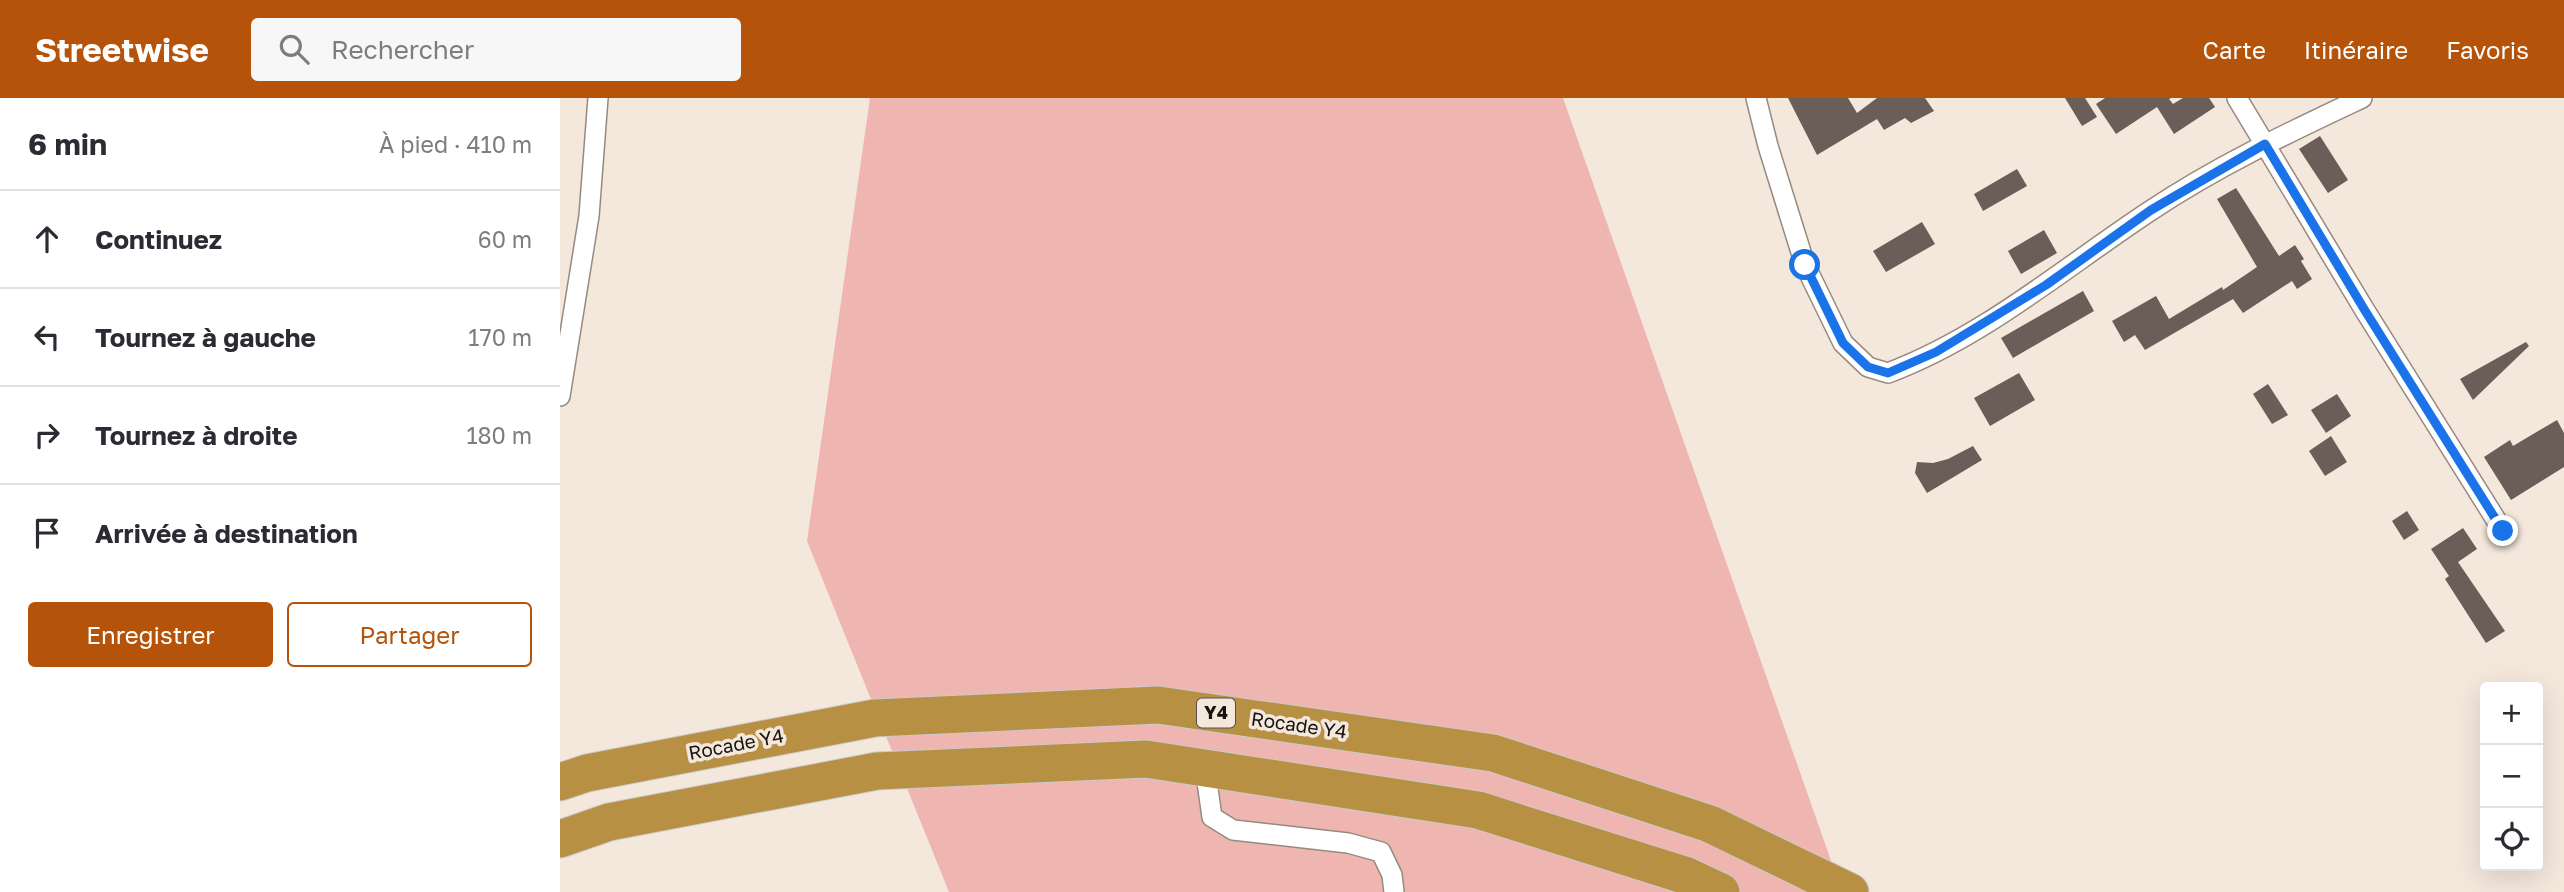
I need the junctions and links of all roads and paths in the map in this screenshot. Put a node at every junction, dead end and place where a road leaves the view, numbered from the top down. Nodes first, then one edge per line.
1 (598, 98) edge
2 (1756, 98) edge
3 (2238, 98) edge
4 (2362, 98) edge
5 (2265, 144) junction
6 (560, 396) edge
7 (2503, 531) dead end
8 (1205, 768) junction
9 (560, 782) edge
10 (560, 839) edge
11 (1394, 892) edge
12 (1721, 892) edge
13 (1850, 892) edge

1 - 6 street
2 - 5 street
3 - 5 street
4 - 5 street
5 - 7 street
8 - 10 highway
8 - 11 street
8 - 12 highway
9 - 13 highway, Rocade Y4 / Y4

